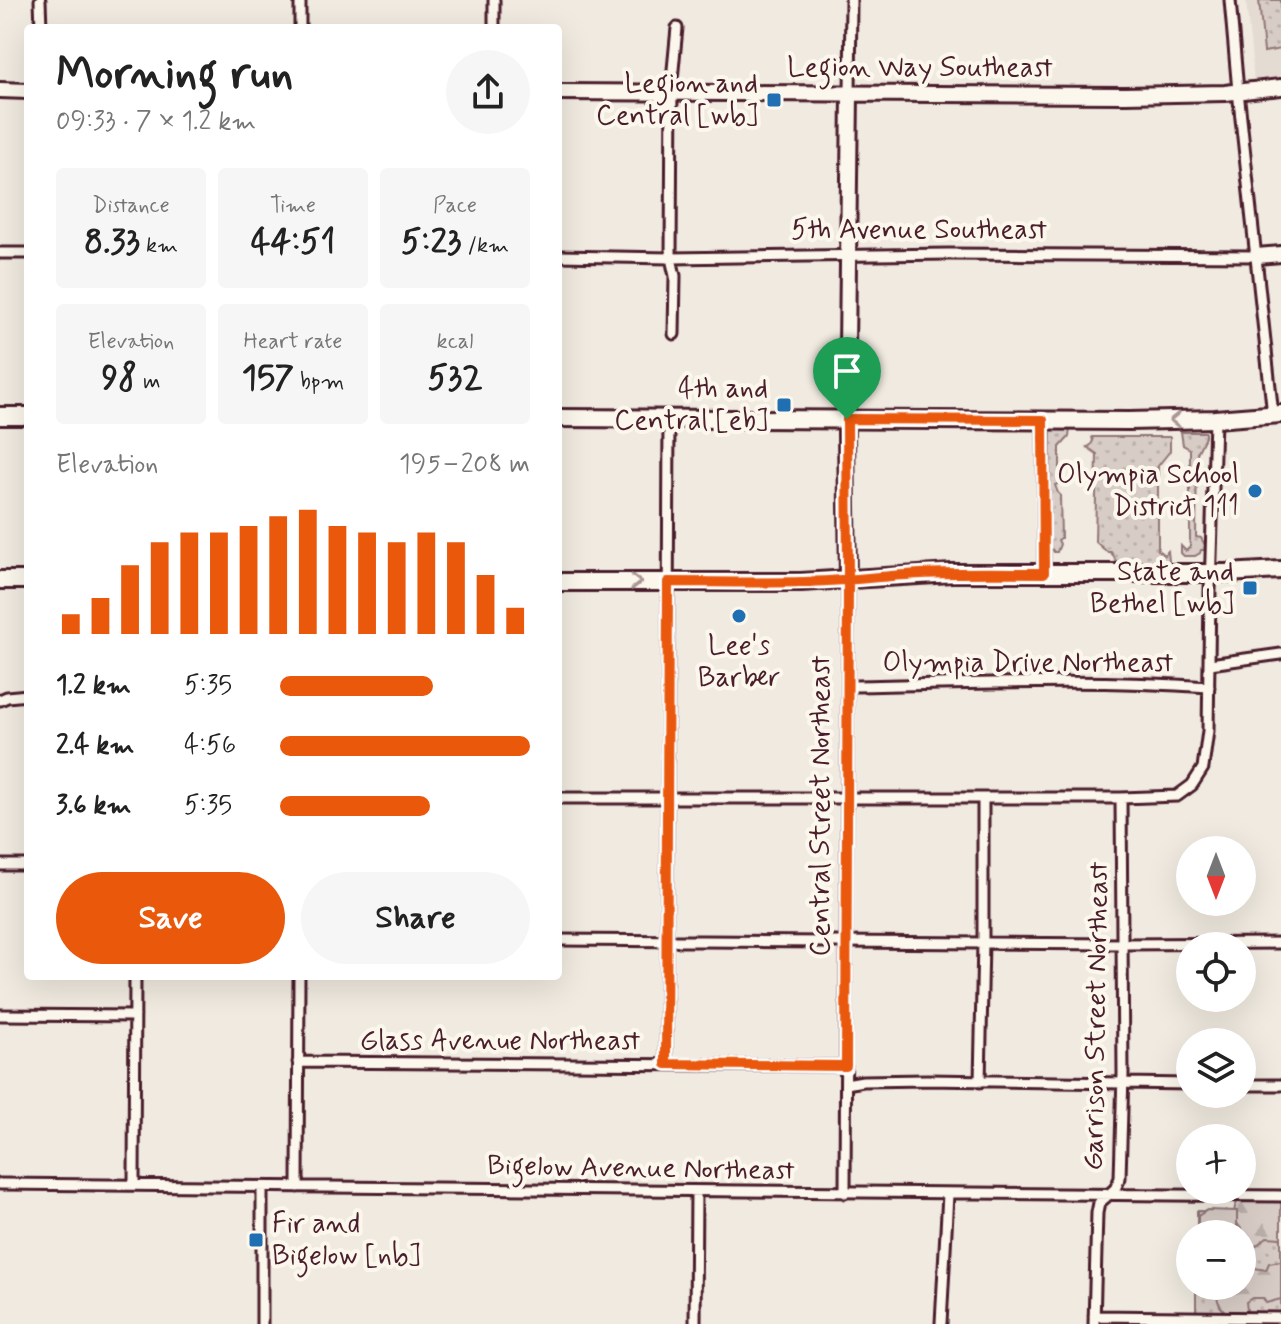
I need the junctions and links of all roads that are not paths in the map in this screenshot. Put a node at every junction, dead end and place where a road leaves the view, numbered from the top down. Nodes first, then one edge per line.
1 (40, 0) edge
2 (300, 0) edge
3 (494, 0) edge
4 (851, 0) edge
5 (1230, 0) edge
6 (41, 24) edge
7 (300, 24) edge
8 (494, 24) edge
9 (677, 28) dead end
10 (1281, 87) edge
11 (0, 90) edge
12 (24, 91) edge
13 (1238, 91) junction
14 (562, 92) edge
15 (672, 93) junction
16 (850, 94) junction
17 (0, 253) edge
18 (24, 253) edge
19 (1281, 254) edge
20 (562, 256) edge
21 (848, 256) junction
22 (1257, 256) junction
23 (671, 258) junction
24 (674, 334) dead end
25 (1277, 415) edge
26 (0, 416) edge
27 (24, 416) edge
28 (562, 418) edge
29 (669, 418) junction
30 (847, 419) junction
31 (1215, 419) junction
32 (1043, 420) junction
33 (1281, 570) edge
34 (1044, 573) junction
35 (1210, 573) junction
36 (848, 579) junction
37 (0, 580) edge
38 (24, 580) edge
39 (562, 582) edge
40 (668, 582) junction
41 (1281, 654) edge
42 (1210, 664) junction
43 (848, 686) junction
44 (1209, 687) junction
45 (24, 695) edge
46 (0, 700) edge
47 (562, 798) edge
48 (667, 798) junction
49 (848, 798) junction
50 (983, 798) junction
51 (1121, 798) junction
52 (0, 865) edge
53 (24, 865) edge
54 (562, 940) edge
55 (666, 941) junction
56 (848, 941) junction
57 (983, 942) junction
58 (1281, 943) edge
59 (1123, 944) junction
60 (135, 980) edge
61 (299, 980) edge
62 (0, 1015) edge
63 (135, 1016) junction
64 (298, 1062) junction
65 (666, 1064) junction
66 (846, 1066) junction
67 (980, 1082) junction
68 (846, 1084) junction
69 (1122, 1084) junction
70 (1176, 1084) edge
71 (1256, 1085) edge
72 (1281, 1085) edge
73 (0, 1184) edge
74 (134, 1185) junction
75 (262, 1187) junction
76 (298, 1187) junction
77 (696, 1191) junction
78 (845, 1193) junction
79 (948, 1194) junction
80 (1106, 1196) junction
81 (1281, 1196) edge
82 (1281, 1318) edge
83 (1094, 1320) edge
84 (1258, 1321) edge
85 (941, 1323) edge
86 (262, 1324) edge
87 (695, 1324) edge

1 - 6 street
2 - 7 street
3 - 8 street
4 - 16 street
5 - 13 street
9 - 15 street
10 - 13 street, Legion Way Southeast
11 - 12 street
13 - 16 street, Legion Way Southeast
13 - 22 street
14 - 15 street, Legion Way Southeast
15 - 16 street, Legion Way Southeast
15 - 23 street
16 - 21 street, Central Street Northeast
17 - 18 street
19 - 22 street, 5th Avenue Southeast
20 - 23 street, 5th Avenue Southeast
21 - 22 street, 5th Avenue Southeast
21 - 23 street, 5th Avenue Southeast
21 - 30 street, Central Street Northeast
22 - 25 street
23 - 24 street
25 - 31 main road
26 - 27 main road
28 - 29 main road
29 - 30 main road
29 - 40 street
30 - 32 main road
30 - 36 street, Central Street Northeast
31 -> 32 main road
31 - 35 street
32 - 34 street
33 - 35 main road
34 - 35 main road
34 - 36 main road
35 - 42 street
36 - 40 main road
36 - 43 street, Central Street Northeast
37 - 38 main road
39 -> 40 main road
40 - 48 street
41 - 42 street
42 - 44 street
43 - 44 street, Olympia Drive Northeast
43 - 49 street, Central Street Northeast
44 - 51 street
45 - 46 street
47 - 48 street
48 - 49 street
48 - 55 street
49 - 50 street
49 - 56 street, Central Street Northeast
50 - 51 street
50 - 57 street
51 - 59 street, Garrison Street Northeast
52 - 53 street
54 - 55 street
55 - 56 street
55 - 65 street
56 - 57 street
56 - 66 street, Central Street Northeast
57 - 59 street
57 - 67 street
58 - 59 street
59 - 69 street, Garrison Street Northeast
60 - 63 street
61 - 64 street
62 - 63 street
63 - 74 street
64 - 65 street, Glass Avenue Northeast
64 - 76 street
65 - 66 street, Glass Avenue Northeast
66 - 68 street, Central Street Northeast
67 - 68 street
67 - 69 street
68 - 78 street, Central Street Northeast
69 - 70 street
69 - 80 street, Garrison Street Northeast
71 - 72 street
73 - 74 street, Bigelow Avenue Northeast
74 - 75 street, Bigelow Avenue Northeast
75 - 76 street, Bigelow Avenue Northeast
75 - 86 street
76 - 77 street, Bigelow Avenue Northeast
77 - 78 street, Bigelow Avenue Northeast
77 - 87 street
78 - 79 street, Bigelow Avenue Northeast
79 - 80 street, Bigelow Avenue Northeast
79 - 85 street
80 - 81 street, Bigelow Avenue Northeast
80 - 83 street, Garrison Street Northeast
82 - 84 street
83 - 84 street

